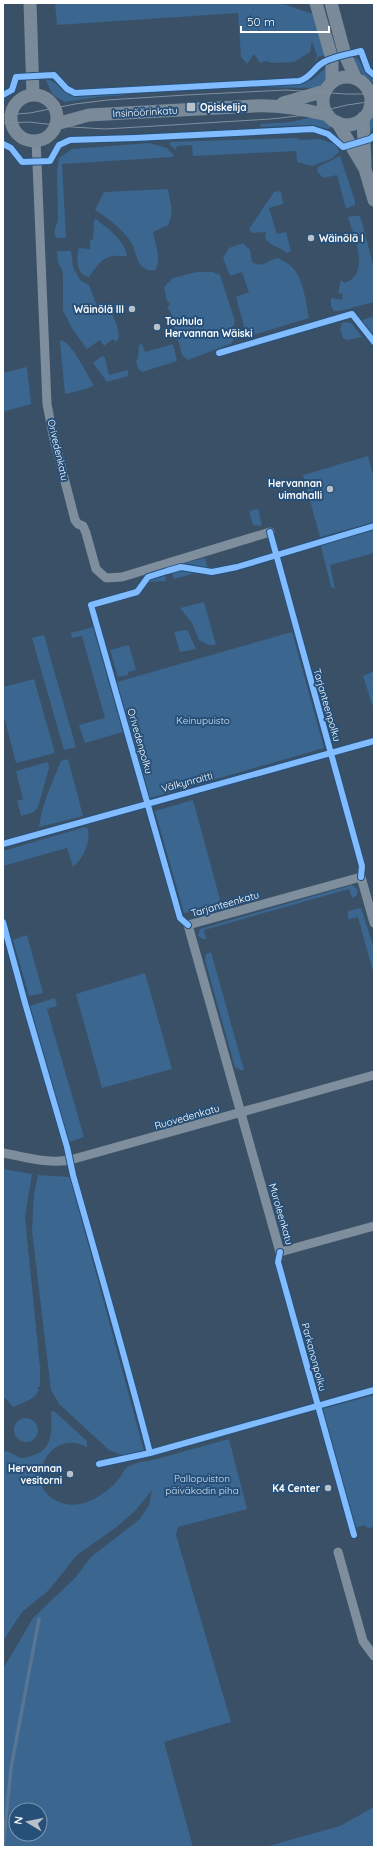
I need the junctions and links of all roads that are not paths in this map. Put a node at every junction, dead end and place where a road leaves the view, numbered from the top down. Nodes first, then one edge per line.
1 (30, 3) edge
2 (316, 3) edge
3 (331, 3) edge
4 (365, 84) edge
5 (329, 86) junction
6 (33, 95) junction
7 (16, 104) junction
8 (3, 105) edge
9 (273, 105) junction
10 (55, 109) junction
11 (369, 111) edge
12 (89, 115) junction
13 (333, 118) junction
14 (56, 124) junction
15 (3, 133) edge
16 (18, 134) junction
17 (36, 140) junction
18 (365, 169) junction
19 (374, 200) edge
20 (270, 532) dead end
21 (374, 923) edge
22 (374, 1075) edge
23 (241, 1112) junction
24 (3, 1153) edge
25 (374, 1226) edge
26 (338, 1552) dead end
27 (374, 1656) edge

1 - 6 main road
2 - 5 main road
3 - 4 main road
4 - 5 main road
4 - 11 main road
5 - 9 main road, Insinöörinkatu
5 - 13 main road
6 - 7 main road
6 - 10 main road
7 - 8 main road
7 - 16 main road
9 - 12 main road, Insinöörinkatu
9 - 13 main road, Insinöörinkatu
10 - 12 main road, Insinöörinkatu
10 - 14 main road
11 - 13 main road
11 - 18 main road
12 - 14 main road, Insinöörinkatu
13 - 18 main road
14 - 17 main road
15 - 16 main road
16 - 17 main road
17 - 20 street, Orivedenkatu
18 - 19 main road
21 - 23 street, Tarjanteenkatu
22 - 23 street, Ruovedenkatu
23 - 24 street, Ruovedenkatu
23 - 25 street, Muroleenkatu
26 - 27 street

